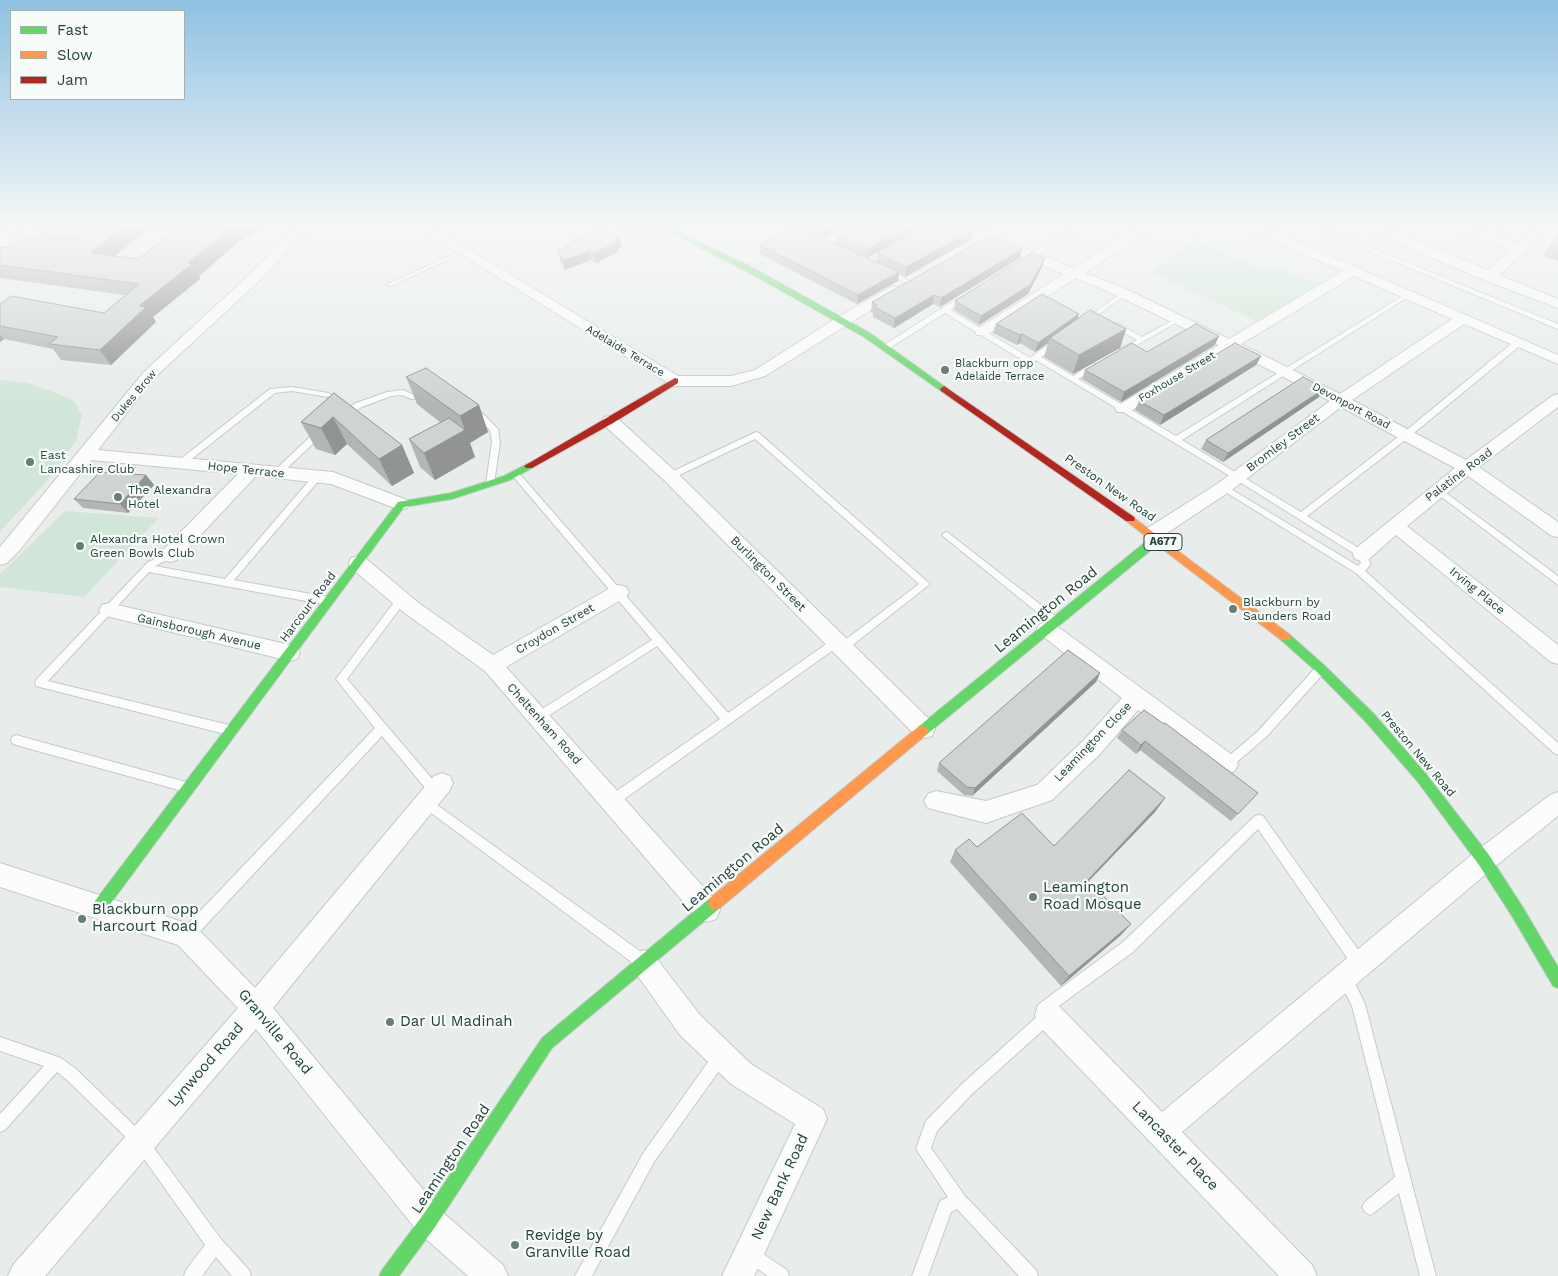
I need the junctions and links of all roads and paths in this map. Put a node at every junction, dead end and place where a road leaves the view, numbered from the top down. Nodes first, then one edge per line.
1 (246, 286) edge
2 (520, 286) edge
3 (779, 286) edge
4 (904, 286) edge
5 (1055, 286) edge
6 (1104, 286) edge
7 (1328, 286) edge
8 (1386, 286) edge
9 (1457, 286) edge
10 (1511, 286) edge
11 (976, 290) edge
12 (1124, 294) junction
13 (1408, 295) junction
14 (1558, 304) edge
15 (944, 310) junction
16 (1094, 315) junction
17 (1463, 318) junction
18 (1179, 319) junction
19 (842, 320) junction
20 (1080, 326) edge
21 (1558, 327) edge
22 (982, 332) junction
23 (1065, 336) edge
24 (1142, 340) junction
25 (1519, 342) junction
26 (1231, 344) junction
27 (885, 347) junction
28 (1116, 354) edge
29 (1556, 356) edge
30 (1036, 357) junction
31 (1099, 364) edge
32 (1287, 372) junction
33 (1073, 379) junction
34 (675, 381) junction
35 (437, 390) edge
36 (328, 395) edge
37 (1341, 400) junction
38 (468, 406) edge
39 (1123, 409) junction
40 (1554, 409) edge
41 (332, 420) edge
42 (610, 421) junction
43 (326, 427) edge
44 (1406, 435) junction
45 (1176, 440) junction
46 (86, 454) junction
47 (181, 463) junction
48 (1468, 468) junction
49 (252, 470) junction
50 (277, 473) junction
51 (515, 474) junction
52 (670, 476) junction
53 (317, 477) junction
54 (1238, 477) junction
55 (490, 484) junction
56 (1223, 488) junction
57 (1438, 490) junction
58 (402, 504) junction
59 (1301, 516) junction
60 (1396, 526) junction
61 (1558, 531) edge
62 (947, 535) dead end
63 (1155, 536) junction
64 (170, 555) joint
65 (0, 558) edge
66 (358, 563) junction
67 (1361, 563) junction
68 (147, 568) junction
69 (1558, 581) edge
70 (228, 582) junction
71 (619, 592) junction
72 (401, 600) junction
73 (329, 601) junction
74 (108, 610) junction
75 (1051, 625) junction
76 (659, 640) junction
77 (839, 646) junction
78 (290, 653) junction
79 (1558, 656) edge
80 (492, 666) junction
81 (1321, 669) junction
82 (1136, 697) junction
83 (538, 717) junction
84 (727, 720) junction
85 (382, 728) junction
86 (924, 729) junction
87 (232, 731) junction
88 (16, 740) dead end
89 (1558, 750) edge
90 (1227, 764) joint
91 (189, 788) junction
92 (435, 792) junction
93 (612, 801) junction
94 (936, 801) dead end
95 (1558, 802) edge
96 (1484, 860) junction
97 (2, 878) edge
98 (100, 906) junction
99 (707, 910) junction
100 (186, 935) junction
101 (644, 963) junction
102 (1352, 971) junction
103 (1558, 981) edge
104 (256, 1008) junction
105 (1046, 1012) junction
106 (0, 1044) edge
107 (722, 1055) junction
108 (56, 1063) junction
109 (0, 1125) edge
110 (1161, 1131) junction
111 (140, 1141) junction
112 (1403, 1180) junction
113 (960, 1200) junction
114 (1370, 1207) dead end
115 (429, 1221) junction
116 (215, 1246) junction
117 (744, 1264) edge
118 (24, 1276) edge
119 (192, 1276) edge
120 (243, 1276) edge
121 (388, 1276) edge
122 (492, 1276) edge
123 (583, 1276) edge
124 (781, 1276) edge
125 (920, 1276) edge
126 (1030, 1276) edge
127 (1301, 1276) edge
128 (1428, 1276) edge

1 - 46 street, Dukes Brow
2 - 34 street, Adelaide Terrace
3 - 19 main road, Preston New Road / A677
4 - 19 street, Adelaide Terrace
5 - 22 street
6 - 12 street, Devonport Road
7 - 26 street, Foxhouse Street
8 - 13 street
9 - 21 lane
10 - 14 street
11 - 15 lane
12 - 16 lane
12 - 18 street, Devonport Road
13 - 17 street
13 - 32 lane
15 - 22 lane
15 - 27 lane
16 - 20 lane
16 - 24 lane
17 - 25 street
17 - 37 street, Bromley Street
18 - 24 lane
18 - 26 street, Devonport Road
19 - 27 main road, Preston New Road / A677
19 - 34 street, Adelaide Terrace
22 - 30 lane
23 - 30 lane
24 - 28 lane
25 - 29 street
25 - 44 lane
26 - 32 street, Devonport Road
26 - 39 street, Foxhouse Street
27 - 63 main road, Preston New Road / A677
30 - 33 lane
31 - 33 lane
32 - 37 street, Devonport Road
32 - 45 lane
33 - 39 lane
34 - 42 main road, Adelaide Terrace
35 - 41 lane
36 - 47 lane
37 - 44 street, Devonport Road
37 - 54 street, Bromley Street
38 - 55 lane
39 - 45 lane
40 - 48 street, Palatine Road
42 - 51 main road
42 - 52 street, Burlington Street
43 - 50 lane
44 - 48 street, Devonport Road
44 - 59 lane
45 - 54 lane
46 - 47 street, Hope Terrace
46 - 65 street, Dukes Brow
47 - 49 street, Hope Terrace
48 - 57 street, Palatine Road
48 - 61 street, Devonport Road
49 - 50 street, Hope Terrace
49 - 64 street
50 - 53 street, Hope Terrace
51 - 55 main road
51 - 71 lane
52 - 77 street, Burlington Street
52 - 77 lane
53 - 58 street, Hope Terrace
53 - 70 lane
54 - 56 street, Bromley Street
54 - 59 lane
55 - 58 main road
56 - 63 street, Bromley Street
56 - 67 lane
57 - 60 street, Palatine Road
57 - 69 lane
58 - 66 main road, Harcourt Road
59 - 67 lane
60 - 67 street, Palatine Road
60 - 79 street, Irving Place
62 - 75 lane
63 - 75 main road, Leamington Road
63 - 81 main road, Preston New Road / A677
64 - 68 lane
66 - 72 street, Cheltenham Road
66 - 73 main road, Harcourt Road
67 - 89 lane
68 - 70 lane
68 - 74 lane
70 - 73 lane
71 - 76 lane
71 - 80 street, Croydon Street
72 - 80 street, Cheltenham Road
72 - 85 lane
73 - 78 main road, Harcourt Road
74 - 78 street, Gainsborough Avenue
74 - 87 lane
75 - 82 street, Leamington Close
75 - 86 main road, Leamington Road
76 - 83 lane
76 - 84 lane
77 - 84 lane
77 - 86 street, Burlington Street
78 - 87 main road, Harcourt Road
80 - 83 street, Cheltenham Road
81 - 90 lane
81 - 96 main road, Preston New Road / A677
82 - 90 street, Leamington Close
82 - 94 street, Leamington Close
83 - 93 street, Cheltenham Road
84 - 93 lane
85 - 92 lane
85 - 100 lane
86 - 99 main road, Leamington Road
87 - 91 main road, Harcourt Road
88 - 91 lane
91 - 98 main road, Harcourt Road
92 - 101 lane
92 - 104 street, Lynwood Road
93 - 99 street, Cheltenham Road
95 - 96 street
96 - 102 street
96 - 103 main road, Preston New Road / A677
97 - 98 street, Granville Road
98 - 100 street, Granville Road
99 - 101 main road, Leamington Road
100 - 104 street, Granville Road
101 - 107 street, New Bank Road
101 - 115 main road, Leamington Road
102 - 105 lane
102 - 110 street
102 - 112 lane
104 - 111 street, Lynwood Road
104 - 115 street, Granville Road
105 - 110 street, Lancaster Place
105 - 113 lane
106 - 108 lane
107 - 117 street, New Bank Road
107 - 123 lane
108 - 109 lane
108 - 111 lane
110 - 127 street, Lancaster Place
111 - 116 lane
111 - 118 street, Lynwood Road
112 - 114 lane
112 - 128 lane
113 - 125 lane
113 - 126 lane
115 - 121 main road, Leamington Road
115 - 122 street, Granville Road
116 - 119 lane
116 - 120 lane
117 - 124 lane

